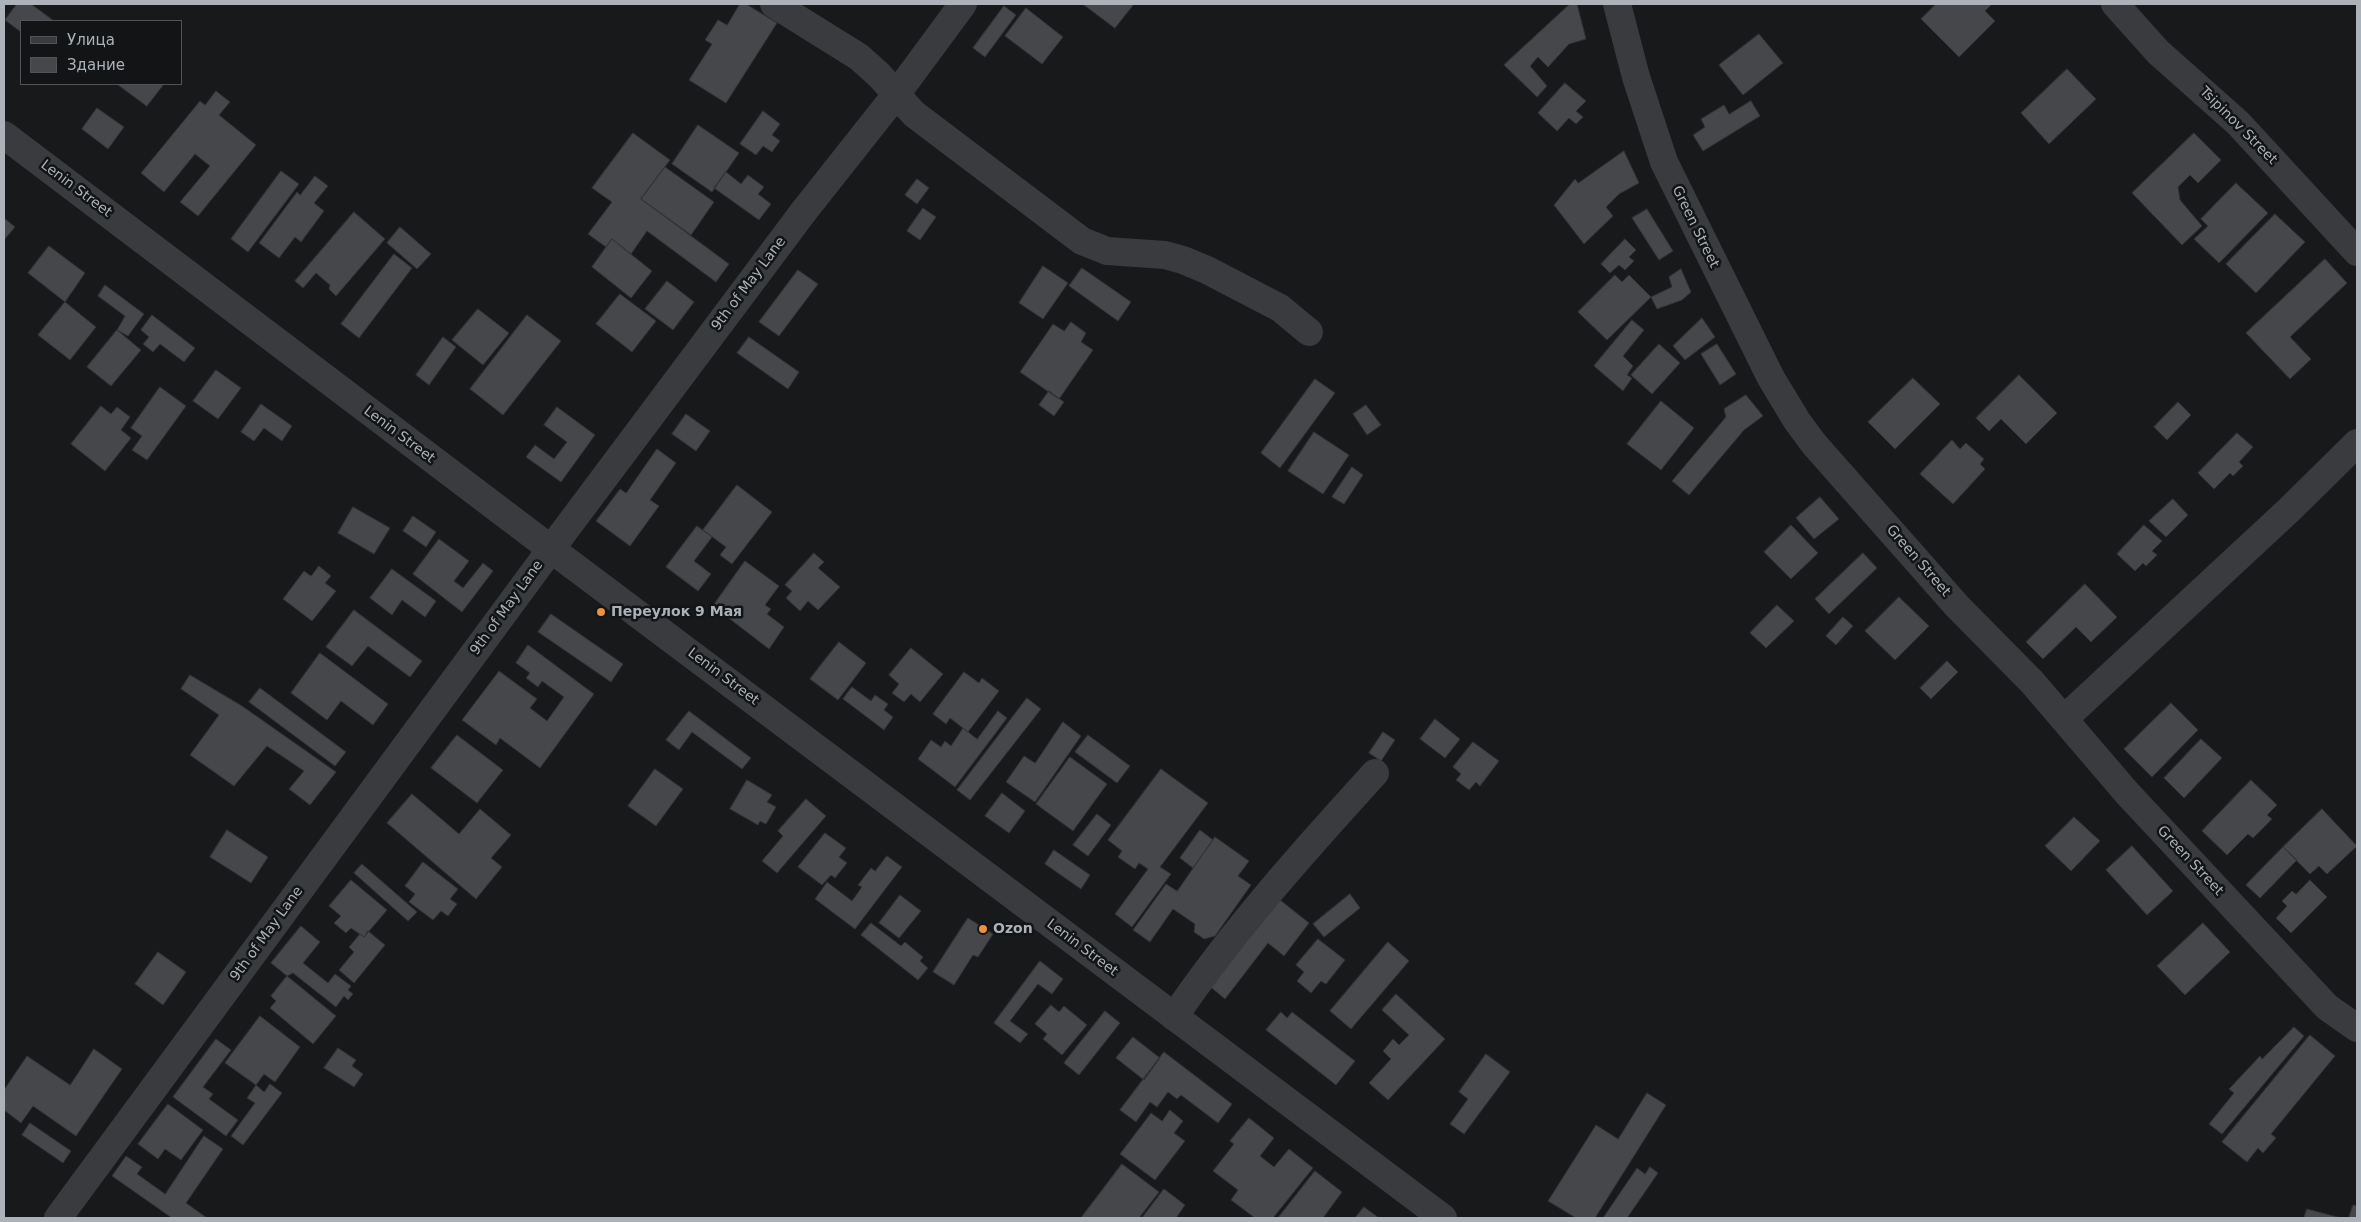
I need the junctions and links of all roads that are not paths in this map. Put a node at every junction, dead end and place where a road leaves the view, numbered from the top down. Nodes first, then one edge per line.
1 (774, 4) edge
2 (963, 4) edge
3 (1617, 4) edge
4 (2114, 4) edge
5 (895, 96) junction
6 (4, 135) edge
7 (2357, 252) edge
8 (1309, 332) dead end
9 (2357, 443) edge
10 (551, 549) junction
11 (2065, 718) junction
12 (1375, 773) dead end
13 (1174, 1016) junction
14 (2357, 1028) edge
15 (1431, 1215) edge
16 (58, 1218) edge

1 - 5 street
2 - 5 street, 9th of May Lane
3 - 11 street, Green Street
4 - 7 street, Tsipinov Street
5 - 8 street
5 - 10 street, 9th of May Lane
6 - 10 street, Lenin Street
9 - 11 street
10 - 13 street, Lenin Street
10 - 16 street, 9th of May Lane
11 - 14 street, Green Street
12 - 13 street
13 - 15 street, Lenin Street

